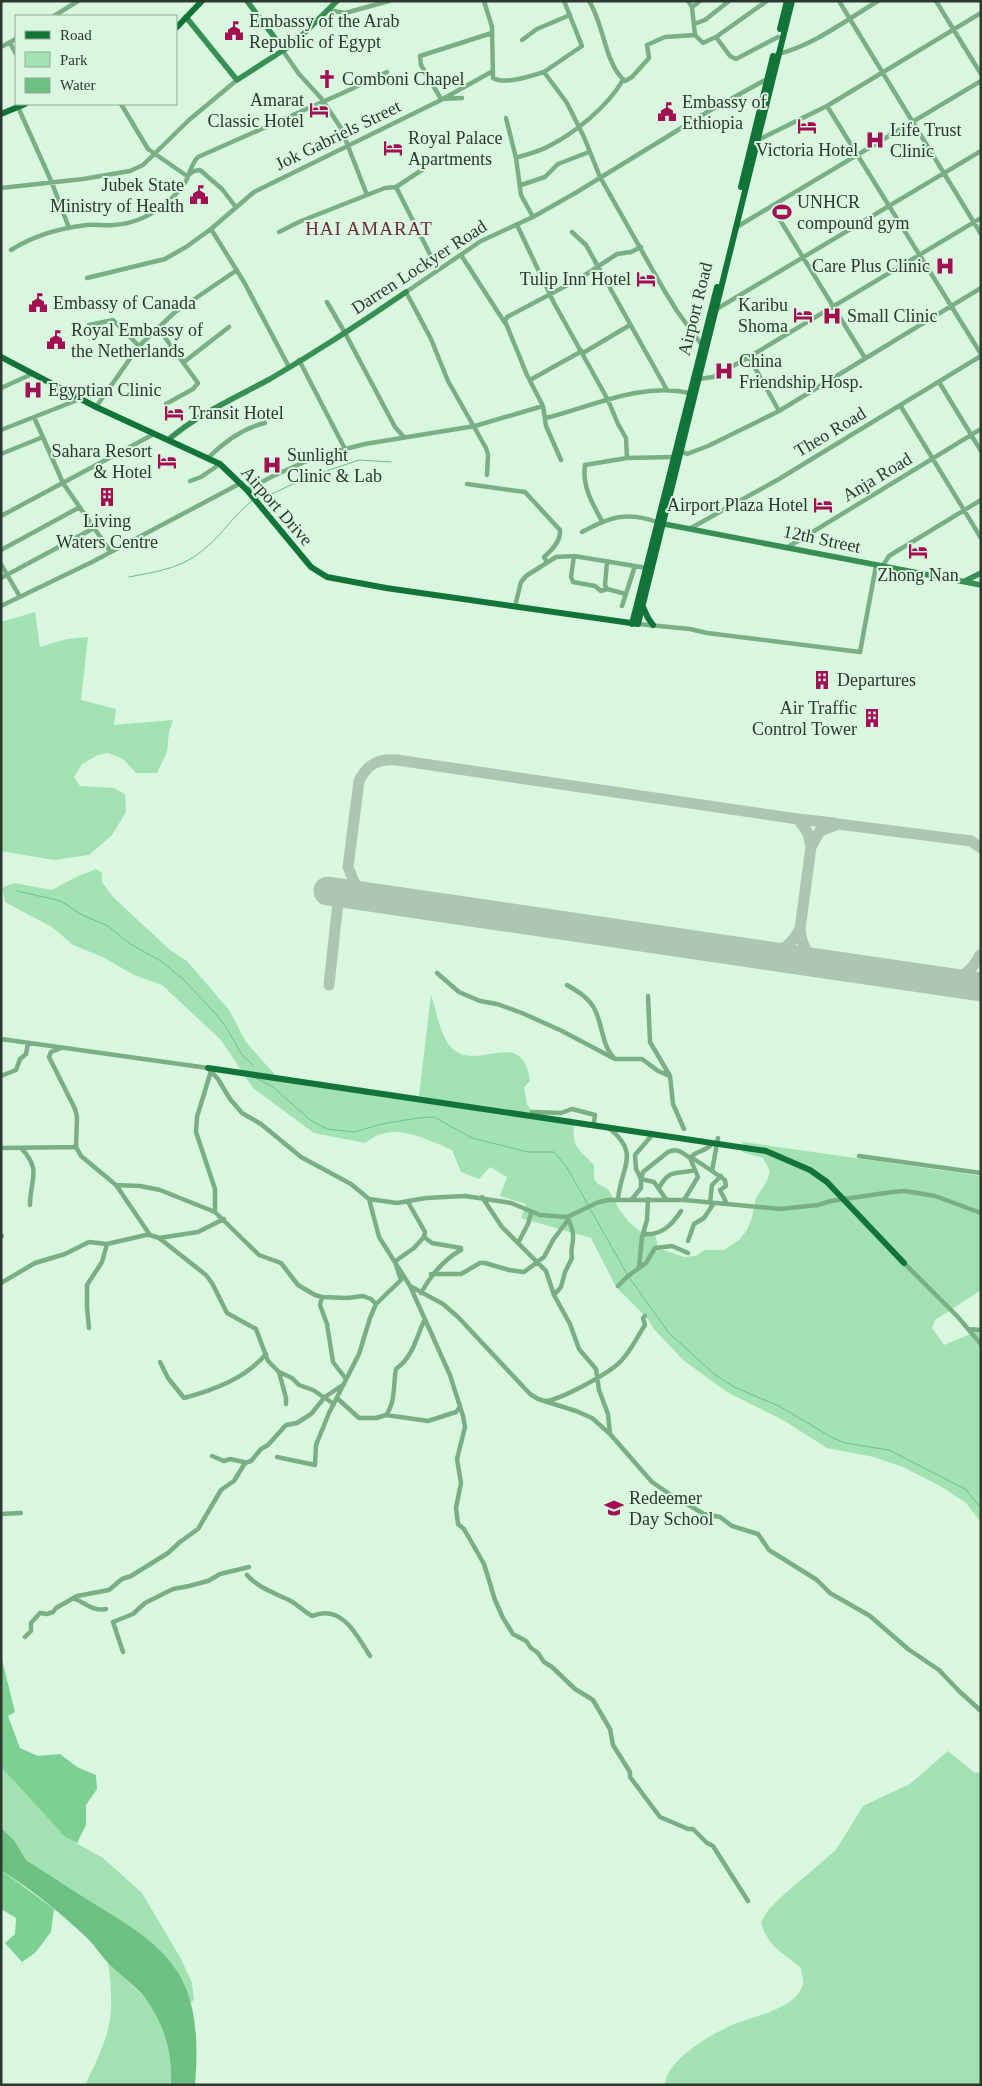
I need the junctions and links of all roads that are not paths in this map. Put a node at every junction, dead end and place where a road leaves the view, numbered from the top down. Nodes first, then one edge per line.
1 (78, 1) edge
2 (202, 1) edge
3 (247, 1) edge
4 (337, 1) edge
5 (389, 1) edge
6 (484, 1) edge
7 (564, 1) edge
8 (589, 1) edge
9 (688, 1) edge
10 (700, 1) edge
11 (729, 1) edge
12 (767, 1) edge
13 (787, 1) edge
14 (792, 1) edge
15 (839, 1) edge
16 (878, 1) edge
17 (936, 1) edge
18 (377, 3) edge
19 (692, 7) junction
20 (328, 10) junction
21 (981, 13) edge
22 (56, 15) edge
23 (570, 15) junction
24 (186, 17) junction
25 (851, 18) junction
26 (694, 24) junction
27 (178, 26) edge
28 (954, 30) junction
29 (492, 34) junction
30 (695, 35) junction
31 (716, 37) junction
32 (778, 37) junction
33 (15, 40) edge
34 (522, 40) dead end
35 (10, 42) junction
36 (1, 47) edge
37 (283, 51) junction
38 (15, 52) edge
39 (776, 54) junction
40 (493, 71) junction
41 (387, 72) dead end
42 (544, 72) junction
43 (884, 72) junction
44 (981, 74) edge
45 (767, 79) junction
46 (237, 80) junction
47 (623, 80) junction
48 (981, 81) edge
49 (462, 98) dead end
50 (324, 102) junction
51 (21, 105) edge
52 (122, 105) edge
53 (827, 106) junction
54 (1, 114) edge
55 (506, 118) dead end
56 (913, 121) junction
57 (579, 126) junction
58 (754, 141) junction
59 (347, 146) junction
60 (981, 151) edge
61 (589, 152) junction
62 (156, 154) junction
63 (858, 154) junction
64 (516, 158) junction
65 (422, 170) dead end
66 (944, 172) junction
67 (188, 176) junction
68 (600, 177) junction
69 (52, 183) junction
70 (521, 185) junction
71 (396, 187) junction
72 (1, 188) edge
73 (367, 195) junction
74 (235, 206) junction
75 (890, 206) junction
76 (772, 207) junction
77 (533, 217) junction
78 (981, 218) edge
79 (974, 222) junction
80 (517, 225) junction
81 (69, 228) junction
82 (736, 228) junction
83 (211, 229) junction
84 (279, 232) dead end
85 (572, 232) dead end
86 (981, 234) edge
87 (641, 247) junction
88 (11, 250) dead end
89 (461, 255) dead end
90 (920, 256) junction
91 (802, 257) junction
92 (597, 267) junction
93 (237, 270) junction
94 (438, 270) junction
95 (87, 278) dead end
96 (981, 288) edge
97 (406, 292) junction
98 (550, 295) junction
99 (327, 302) dead end
100 (951, 306) junction
101 (835, 307) junction
102 (713, 310) junction
103 (505, 324) junction
104 (630, 325) junction
105 (89, 326) dead end
106 (229, 327) dead end
107 (158, 328) junction
108 (345, 333) junction
109 (702, 344) junction
110 (138, 346) junction
111 (582, 352) junction
112 (981, 355) edge
113 (1, 357) edge
114 (749, 357) junction
115 (865, 358) junction
116 (299, 360) junction
117 (184, 362) junction
118 (289, 367) junction
119 (32, 374) junction
120 (699, 379) junction
121 (530, 380) junction
122 (939, 382) junction
123 (1, 388) edge
124 (667, 390) junction
125 (690, 393) junction
126 (80, 399) junction
127 (608, 400) junction
128 (166, 404) dead end
129 (900, 405) junction
130 (543, 406) junction
131 (96, 407) junction
132 (779, 411) junction
133 (34, 417) junction
134 (546, 418) junction
135 (265, 423) dead end
136 (475, 426) junction
137 (1, 430) edge
138 (981, 430) edge
139 (154, 434) junction
140 (971, 435) junction
141 (43, 437) junction
142 (404, 438) junction
143 (168, 440) junction
144 (345, 449) junction
145 (681, 450) junction
146 (981, 451) edge
147 (1, 454) edge
148 (208, 458) junction
149 (627, 458) junction
150 (673, 458) junction
151 (934, 458) junction
152 (561, 460) dead end
153 (220, 464) junction
154 (487, 475) dead end
155 (190, 481) dead end
156 (63, 483) junction
157 (241, 483) junction
158 (466, 484) dead end
159 (247, 490) junction
160 (981, 500) edge
161 (80, 507) junction
162 (964, 510) junction
163 (1, 516) edge
164 (602, 521) junction
165 (660, 523) junction
166 (94, 528) junction
167 (691, 528) junction
168 (582, 532) dead end
169 (981, 538) edge
170 (788, 547) junction
171 (1, 550) edge
172 (110, 551) junction
173 (574, 556) junction
174 (547, 562) junction
175 (608, 562) junction
176 (1, 564) edge
177 (635, 566) junction
178 (879, 566) junction
179 (647, 568) junction
180 (981, 573) edge
181 (8, 575) junction
182 (1, 578) edge
183 (964, 582) junction
184 (981, 585) edge
185 (607, 590) junction
186 (626, 594) junction
187 (20, 597) junction
188 (643, 605) junction
189 (1, 606) edge
190 (515, 606) junction
191 (622, 606) dead end
192 (636, 610) junction
193 (617, 622) junction
194 (635, 624) junction
195 (653, 625) junction
196 (437, 973) dead end
197 (567, 985) dead end
198 (648, 996) dead end
199 (1, 1039) edge
200 (28, 1044) junction
201 (61, 1048) junction
202 (615, 1058) junction
203 (209, 1070) junction
204 (1, 1076) edge
205 (670, 1076) junction
206 (532, 1112) dead end
207 (594, 1122) dead end
208 (608, 1127) junction
209 (684, 1128) dead end
210 (653, 1134) junction
211 (715, 1142) junction
212 (76, 1147) junction
213 (1, 1148) edge
214 (22, 1149) junction
215 (859, 1156) dead end
216 (690, 1157) junction
217 (695, 1170) junction
218 (712, 1171) junction
219 (981, 1173) edge
220 (722, 1176) junction
221 (641, 1178) junction
222 (116, 1185) junction
223 (659, 1188) junction
224 (482, 1197) junction
225 (369, 1199) junction
226 (618, 1199) junction
227 (632, 1199) junction
228 (648, 1199) junction
229 (666, 1199) junction
230 (844, 1199) junction
231 (684, 1200) junction
232 (408, 1202) junction
233 (712, 1203) junction
234 (727, 1204) junction
235 (30, 1205) dead end
236 (681, 1211) dead end
237 (215, 1212) junction
238 (531, 1213) junction
239 (981, 1213) edge
240 (568, 1218) junction
241 (224, 1219) junction
242 (643, 1234) junction
243 (150, 1235) junction
244 (424, 1237) junction
245 (159, 1238) junction
246 (688, 1241) dead end
247 (518, 1243) junction
248 (107, 1244) junction
249 (688, 1253) dead end
250 (395, 1262) junction
251 (538, 1262) junction
252 (904, 1263) joint
253 (639, 1268) junction
254 (432, 1274) junction
255 (1, 1283) edge
256 (410, 1286) junction
257 (618, 1286) dead end
258 (421, 1293) junction
259 (554, 1295) junction
260 (322, 1297) junction
261 (376, 1304) junction
262 (646, 1316) dead end
263 (424, 1321) junction
264 (89, 1328) dead end
265 (968, 1329) junction
266 (981, 1330) edge
267 (981, 1344) edge
268 (266, 1354) junction
269 (160, 1362) dead end
270 (279, 1372) junction
271 (596, 1378) junction
272 (345, 1381) junction
273 (325, 1397) junction
274 (337, 1398) junction
275 (545, 1401) junction
276 (286, 1404) dead end
277 (334, 1404) junction
278 (459, 1408) junction
279 (386, 1415) junction
280 (610, 1434) junction
281 (212, 1456) dead end
282 (277, 1458) dead end
283 (244, 1462) dead end
284 (21, 1513) dead end
285 (1, 1514) edge
286 (249, 1567) dead end
287 (248, 1575) dead end
288 (73, 1598) junction
289 (106, 1609) dead end
290 (24, 1637) dead end
291 (123, 1652) dead end
292 (370, 1656) dead end
293 (981, 1711) edge
294 (748, 1901) dead end

1 - 22 street
2 - 24 main road
3 - 37 street
4 - 20 street
5 - 18 street
6 - 29 street
7 - 23 street
8 - 47 street
9 - 19 street
10 - 19 street
11 - 26 street
12 - 31 street
13 - 32 main road, Airport Road
14 - 39 main road, Airport Road
15 - 25 street
16 - 25 street
17 - 28 street
18 - 20 street
19 - 26 street
20 - 37 street
21 - 28 street
23 - 34 street
23 - 42 street
24 - 27 main road
24 - 46 street
25 - 39 street
25 - 43 street
26 - 30 street
28 - 43 street
28 - 44 street
29 - 40 street
29 - 49 street
30 - 31 street
30 - 47 street
31 - 32 street
32 - 39 main road, Airport Road
33 - 35 street
35 - 36 street
35 - 38 street
37 - 46 street
37 - 50 street
39 - 45 main road, Airport Road
39 - 58 main road, Airport Road
40 - 42 street
40 - 59 street, Jok Gabriels Street
41 - 50 street
42 - 57 street
43 - 53 street
43 - 56 street
45 - 58 main road, Airport Road
45 - 68 street, Darren Lockyer Road
46 - 62 street
47 - 57 street
48 - 56 street
50 - 59 street
50 - 67 street
51 - 54 main road
51 - 69 street
52 - 62 street
53 - 58 street
53 - 63 street
55 - 64 street
56 - 63 street
56 - 66 street
57 - 61 street
57 - 64 street
58 - 82 main road, Airport Road
58 - 102 main road, Airport Road
59 - 73 street
59 - 74 street, Jok Gabriels Street
60 - 66 street
61 - 68 street
61 - 70 street
62 - 67 street
62 - 69 street
63 - 75 street
63 - 76 street
64 - 70 street
65 - 71 street
66 - 75 street
66 - 79 street
67 - 74 street
67 - 81 street
68 - 77 street, Darren Lockyer Road
68 - 87 street
69 - 72 street
69 - 81 street
70 - 77 street
71 - 73 street
71 - 94 street
73 - 84 street
74 - 83 street, Jok Gabriels Street
75 - 90 street
75 - 91 street
76 - 82 street
76 - 91 street
77 - 80 street, Darren Lockyer Road
78 - 79 street
79 - 86 street
79 - 90 street
80 - 94 street, Darren Lockyer Road
80 - 98 street
81 - 88 street
82 - 102 main road, Airport Road
83 - 93 street
83 - 95 street, Jok Gabriels Street
85 - 92 street
87 - 92 street
87 - 109 street
89 - 103 street
90 - 100 street
90 - 101 street
91 - 101 street
91 - 102 street
92 - 98 street
92 - 104 street
93 - 107 street
93 - 118 street
94 - 97 street, Darren Lockyer Road
96 - 100 street
97 - 108 street, Darren Lockyer Road
97 - 136 street
98 - 103 street
98 - 111 street
99 - 108 street
100 - 112 street
100 - 115 street
101 - 114 street
101 - 115 street
102 - 109 main road, Airport Road
102 - 120 main road, Airport Road
103 - 121 street
104 - 111 street
104 - 124 street
105 - 110 street
106 - 117 street
107 - 110 street
107 - 117 street
108 - 116 street, Darren Lockyer Road
108 - 142 street
109 - 125 main road, Airport Road
110 - 131 street
111 - 121 street
111 - 127 street
112 - 122 street, Theo Road
113 - 119 main road, Airport Drive
114 - 120 street
114 - 132 street
115 - 132 street
116 - 118 street, Darren Lockyer Road
116 - 144 street
117 - 128 street
118 - 143 street, Darren Lockyer Road
119 - 123 street
119 - 126 main road, Airport Drive
120 - 145 main road, Airport Road
121 - 130 street
122 - 129 street, Theo Road
122 - 140 street
124 - 125 street
124 - 127 street
125 - 150 main road, Airport Road
126 - 131 main road, Airport Drive
126 - 133 street
127 - 134 street
127 - 149 street
129 - 151 street
129 - 167 street, Theo Road
130 - 134 street
130 - 136 street
131 - 139 main road, Airport Drive
132 - 145 street
133 - 137 street
133 - 141 street
134 - 152 street
135 - 148 street
136 - 142 street
136 - 154 street
138 - 140 street, Anja Road
139 - 143 main road, Airport Drive
139 - 156 street
140 - 146 street
140 - 151 street, Anja Road
141 - 147 street
141 - 156 street
142 - 144 street
143 - 148 main road, Airport Drive
144 - 159 street
145 - 165 main road, Airport Road
148 - 153 main road, Airport Drive
149 - 150 street
149 - 164 street
150 - 165 main road, Airport Road
151 - 162 street
151 - 170 street, Anja Road
153 - 155 street
153 - 157 main road, Airport Drive
156 - 161 street
156 - 163 street
157 - 159 main road, Airport Drive
157 - 172 street
158 - 174 street
159 - 190 main road, Airport Drive
160 - 162 street
161 - 166 street
161 - 171 street
162 - 169 street
162 - 178 street
164 - 165 street
164 - 168 street
165 - 167 street, 12th Street
165 - 179 main road, Airport Road
165 - 188 main road, Airport Road
166 - 172 street
166 - 181 street
167 - 170 street, 12th Street
170 - 178 street, 12th Street
172 - 187 street
173 - 174 street
173 - 175 street
173 - 185 street
174 - 190 street
175 - 177 street
175 - 185 street
176 - 181 street
177 - 179 street
177 - 186 street
178 - 183 street, 12th Street
178 - 195 street
179 - 192 main road, Airport Road
180 - 183 street
181 - 182 street
181 - 187 street
183 - 184 street, 12th Street
185 - 186 street
186 - 191 street
187 - 189 street
188 - 194 main road, Airport Road
188 - 195 main road
190 - 193 main road, Airport Drive
192 - 193 main road
192 - 194 main road, Airport Road
193 - 194 main road, Airport Drive
194 - 195 street
196 - 202 street
197 - 202 street
198 - 205 street
199 - 200 street
200 - 201 street
200 - 204 street
201 - 203 street
201 - 212 street
202 - 205 street
203 - 208 main road
203 - 225 street
203 - 237 street
205 - 209 street
206 - 207 street
208 - 210 main road
208 - 226 street
210 - 211 main road
210 - 221 street
211 - 216 street
211 - 218 street
211 - 230 main road
212 - 214 street
212 - 222 street
213 - 214 street
214 - 235 street
215 - 219 street
216 - 217 street
216 - 218 street
216 - 221 street
217 - 223 street
217 - 231 street
218 - 220 street
220 - 233 street
220 - 234 street
221 - 223 street
221 - 227 street
222 - 237 street
222 - 243 street
223 - 229 street
224 - 232 street
224 - 238 street
224 - 247 street
225 - 232 street
225 - 250 street
226 - 227 street
226 - 240 street
227 - 228 street
228 - 229 street
228 - 242 street
229 - 231 street
230 - 234 street
230 - 239 street
230 - 252 main road
231 - 233 street
232 - 244 street
233 - 234 street
233 - 246 street
236 - 242 street
237 - 241 street
238 - 240 street
238 - 247 street
240 - 251 street
240 - 259 street
241 - 245 street
241 - 260 street
242 - 253 street
243 - 245 street
243 - 248 street
244 - 250 street
244 - 254 street
245 - 268 street
247 - 251 street
248 - 255 street
248 - 264 street
249 - 253 street
250 - 256 street
250 - 261 street
251 - 254 street
251 - 259 street
252 - 265 street
253 - 257 street
254 - 258 street
256 - 258 street
256 - 263 street
258 - 275 street
259 - 271 street
260 - 261 street
260 - 272 street
261 - 272 street
262 - 271 street
263 - 278 street
263 - 279 street
265 - 266 street
265 - 267 street
268 - 269 street
268 - 270 street
270 - 273 street
270 - 276 street
271 - 275 street
271 - 280 street
272 - 273 street
272 - 274 street
273 - 277 street
273 - 288 street
274 - 277 street
274 - 279 street
275 - 280 street
277 - 282 street
278 - 279 street
278 - 294 street
280 - 293 street
281 - 283 street
284 - 285 street
286 - 291 street
287 - 292 street
288 - 289 street
288 - 290 street

